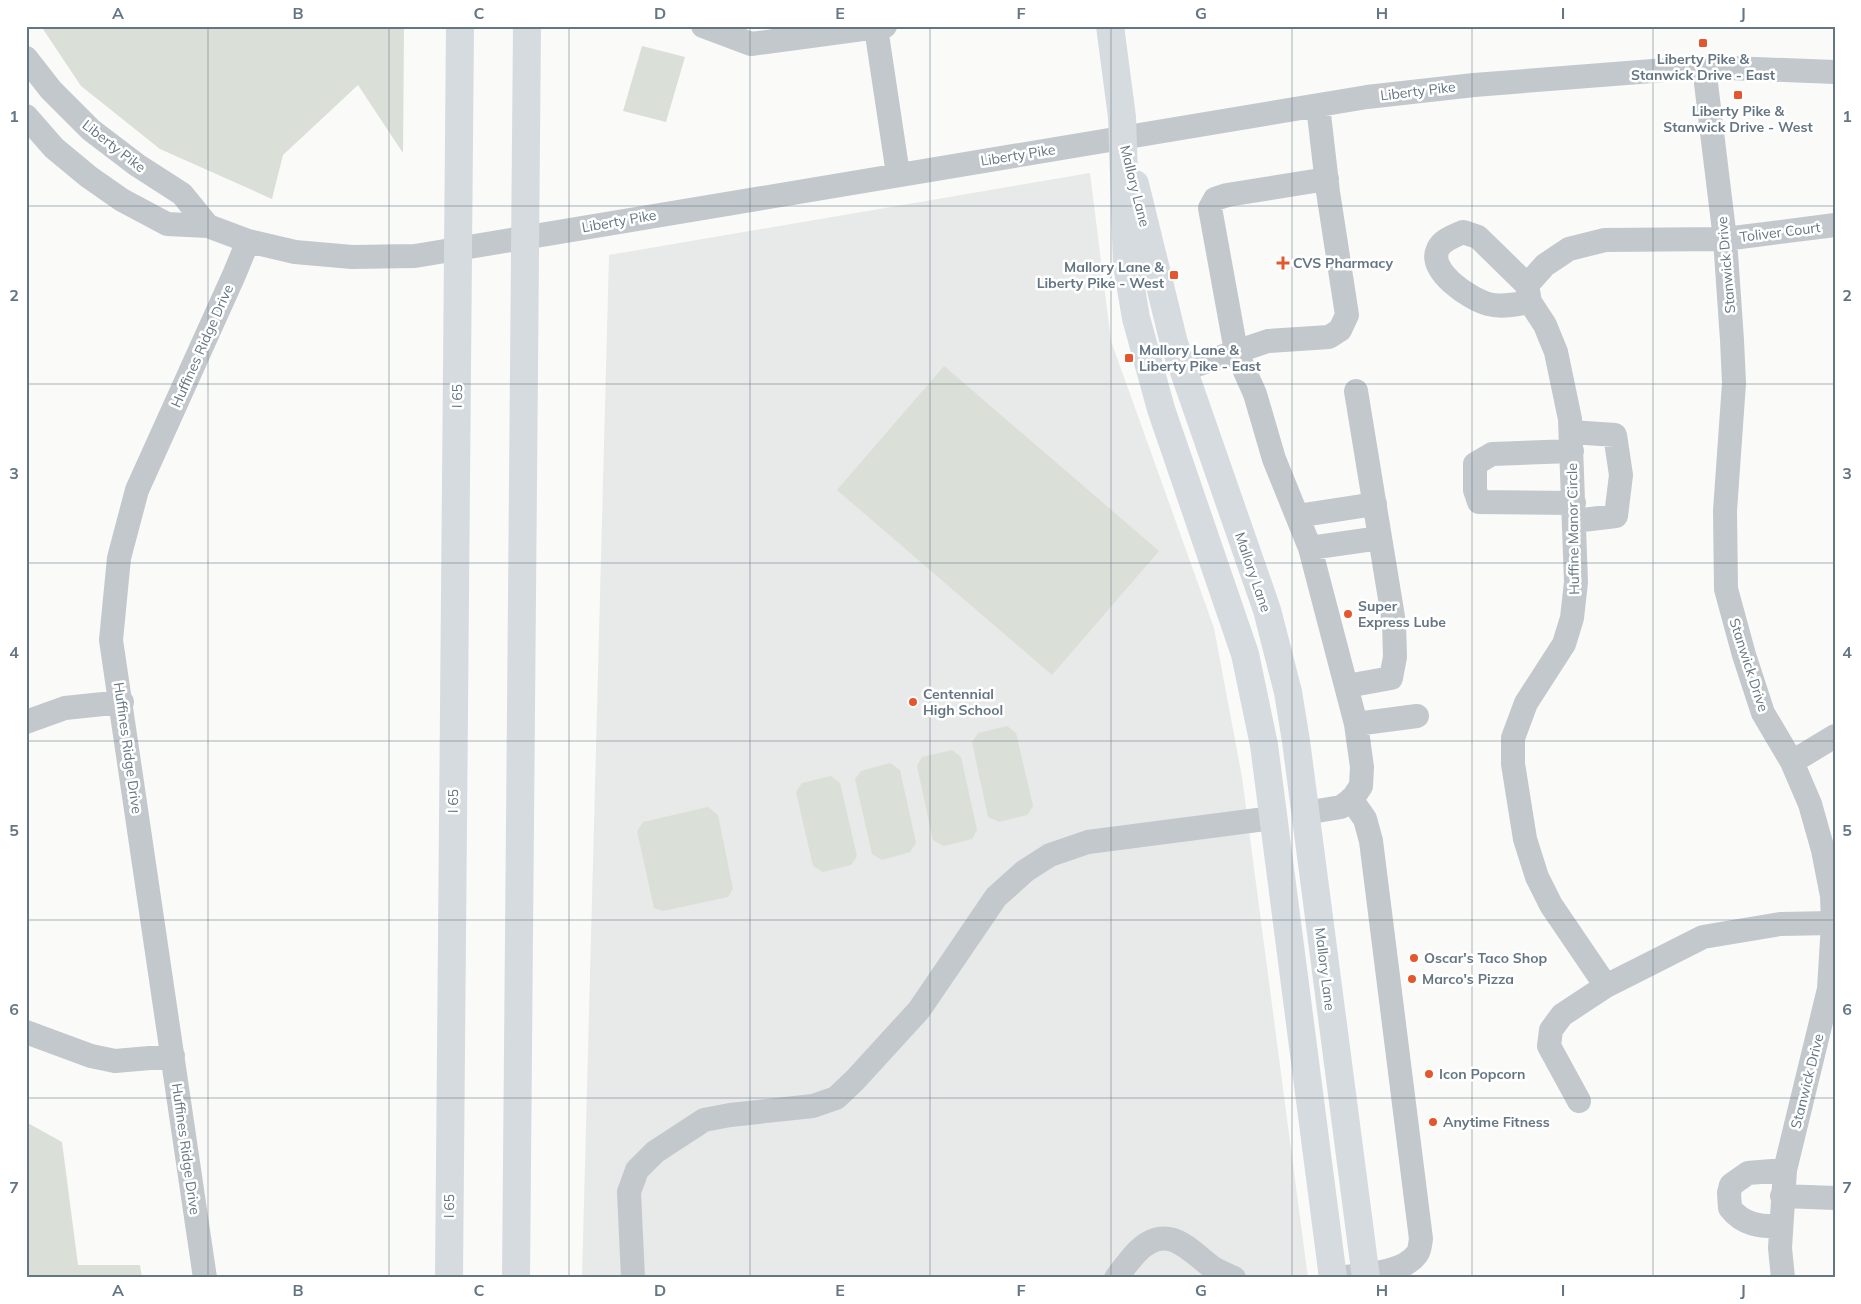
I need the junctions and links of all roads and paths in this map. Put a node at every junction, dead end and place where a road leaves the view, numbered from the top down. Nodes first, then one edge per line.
1 (460, 26) edge
2 (527, 26) edge
3 (702, 26) edge
4 (1110, 26) edge
5 (881, 27) edge
6 (26, 58) edge
7 (1704, 67) junction
8 (1835, 72) edge
9 (1318, 106) junction
10 (26, 116) edge
11 (1123, 139) junction
12 (898, 174) junction
13 (1327, 180) junction
14 (1835, 225) edge
15 (208, 226) junction
16 (1725, 239) junction
17 (248, 241) junction
18 (1236, 351) junction
19 (1182, 370) junction
20 (1356, 391) dead end
21 (1572, 441) junction
22 (1374, 504) junction
23 (1574, 512) junction
24 (1297, 516) junction
25 (1380, 538) junction
26 (1310, 548) junction
27 (1347, 686) junction
28 (122, 702) junction
29 (31, 714) edge
30 (1418, 716) dead end
31 (1356, 724) junction
32 (1835, 736) edge
33 (1792, 762) junction
34 (1351, 799) junction
35 (1305, 813) junction
36 (1273, 818) junction
37 (1833, 923) junction
38 (1606, 986) junction
39 (26, 1032) edge
40 (173, 1056) junction
41 (1580, 1101) dead end
42 (1785, 1170) junction
43 (1782, 1196) junction
44 (1835, 1198) edge
45 (1781, 1226) junction
46 (1366, 1276) edge
47 (205, 1278) edge
48 (449, 1278) edge
49 (516, 1278) edge
50 (633, 1278) edge
51 (1116, 1278) edge
52 (1234, 1278) edge
53 (1335, 1278) edge
54 (1783, 1278) edge

1 - 48 main road, I 65 / I 65
2 - 49 main road
3 - 5 street
4 - 11 main road
5 - 12 street
6 - 15 street, Liberty Pike
7 - 8 street, Liberty Pike
7 - 9 street, Liberty Pike
7 - 16 street, Stanwick Drive
9 - 11 street, Liberty Pike
9 - 13 street
10 - 15 street, Liberty Pike
11 - 12 street, Liberty Pike
11 - 19 main road, Mallory Lane
11 - 36 main road, Mallory Lane
12 - 17 street, Liberty Pike
13 - 18 street
13 - 18 street
14 - 16 street, Toliver Court
15 - 17 street, Liberty Pike
16 - 21 street, Huffine Manor Circle
16 - 33 street, Stanwick Drive
17 - 28 street, Huffines Ridge Drive
18 - 19 street
18 - 24 street
19 - 35 main road, Mallory Lane
20 - 22 street
21 - 23 street, Huffine Manor Circle
21 - 23 street
21 - 23 street
22 - 24 street
22 - 25 street
23 - 38 street, Huffine Manor Circle
24 - 26 street
25 - 26 street
25 - 27 street
26 - 27 street
27 - 31 street
28 - 29 street
28 - 40 street, Huffines Ridge Drive
30 - 31 street
31 - 34 street
32 - 33 street
33 - 37 street, Stanwick Drive
34 - 35 street
34 - 46 street
35 - 36 main road
35 - 46 main road, Mallory Lane
36 - 50 street
36 - 53 main road, Mallory Lane
37 - 38 street
37 - 42 street, Stanwick Drive
38 - 41 street
39 - 40 street
40 - 47 street, Huffines Ridge Drive
42 - 43 street, Stanwick Drive
42 - 45 street
43 - 44 street
43 - 45 street, Stanwick Drive
45 - 54 street, Stanwick Drive
46 - 53 street
51 - 52 street

